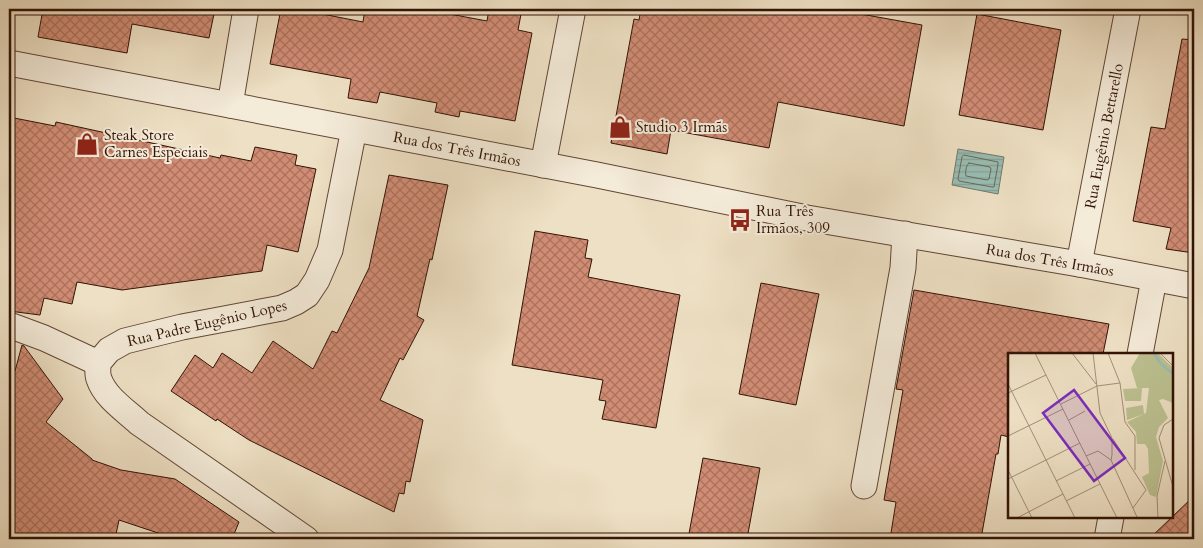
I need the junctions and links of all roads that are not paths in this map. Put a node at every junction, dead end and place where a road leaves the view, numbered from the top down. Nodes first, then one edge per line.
1 (246, 9) edge
2 (572, 9) edge
3 (1128, 9) edge
4 (9, 63) edge
5 (230, 106) junction
6 (354, 130) junction
7 (543, 165) junction
8 (905, 234) junction
9 (1080, 264) junction
10 (1154, 279) junction
11 (1194, 286) edge
12 (9, 325) edge
13 (1140, 353) edge
14 (98, 363) junction
15 (864, 486) dead end
16 (1111, 518) edge
17 (306, 539) edge
18 (1106, 539) edge

1 - 5 street
2 - 7 street
3 - 9 street, Rua Eugênio Bettarello
4 - 5 street, Rua dos Três Irmãos
5 - 6 street, Rua dos Três Irmãos
6 - 7 street, Rua dos Três Irmãos
6 - 14 street, Rua Padre Eugênio Lopes
7 - 8 street, Rua dos Três Irmãos
8 - 9 street, Rua dos Três Irmãos
8 - 15 street
9 - 10 street, Rua dos Três Irmãos
10 - 11 street, Rua dos Três Irmãos
10 - 13 street
12 - 14 street
14 - 17 street
16 - 18 street

